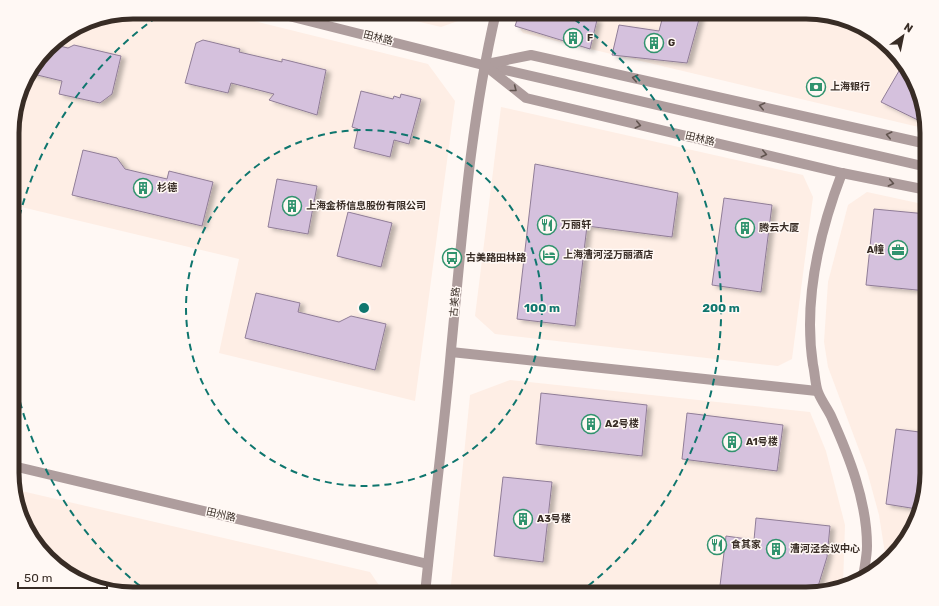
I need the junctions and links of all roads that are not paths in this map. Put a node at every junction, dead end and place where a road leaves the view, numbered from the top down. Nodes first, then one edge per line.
1 (301, 19) edge
2 (494, 19) edge
3 (483, 65) junction
4 (920, 142) edge
5 (920, 165) edge
6 (842, 173) junction
7 (920, 189) edge
8 (451, 352) junction
9 (817, 391) junction
10 (19, 467) edge
11 (428, 564) junction
12 (864, 571) edge
13 (426, 587) edge

1 - 3 street, 田林路
2 - 3 street, 古美路
4 -> 3 street, 田林路
3 - 5 street, 田林路
3 -> 6 street, 田林路
3 - 8 street, 古美路
6 -> 7 street, 田林路
6 - 9 street
8 - 9 street
8 - 11 street, 古美路
9 - 12 street
10 - 11 street, 田州路
11 - 13 street, 古美路

